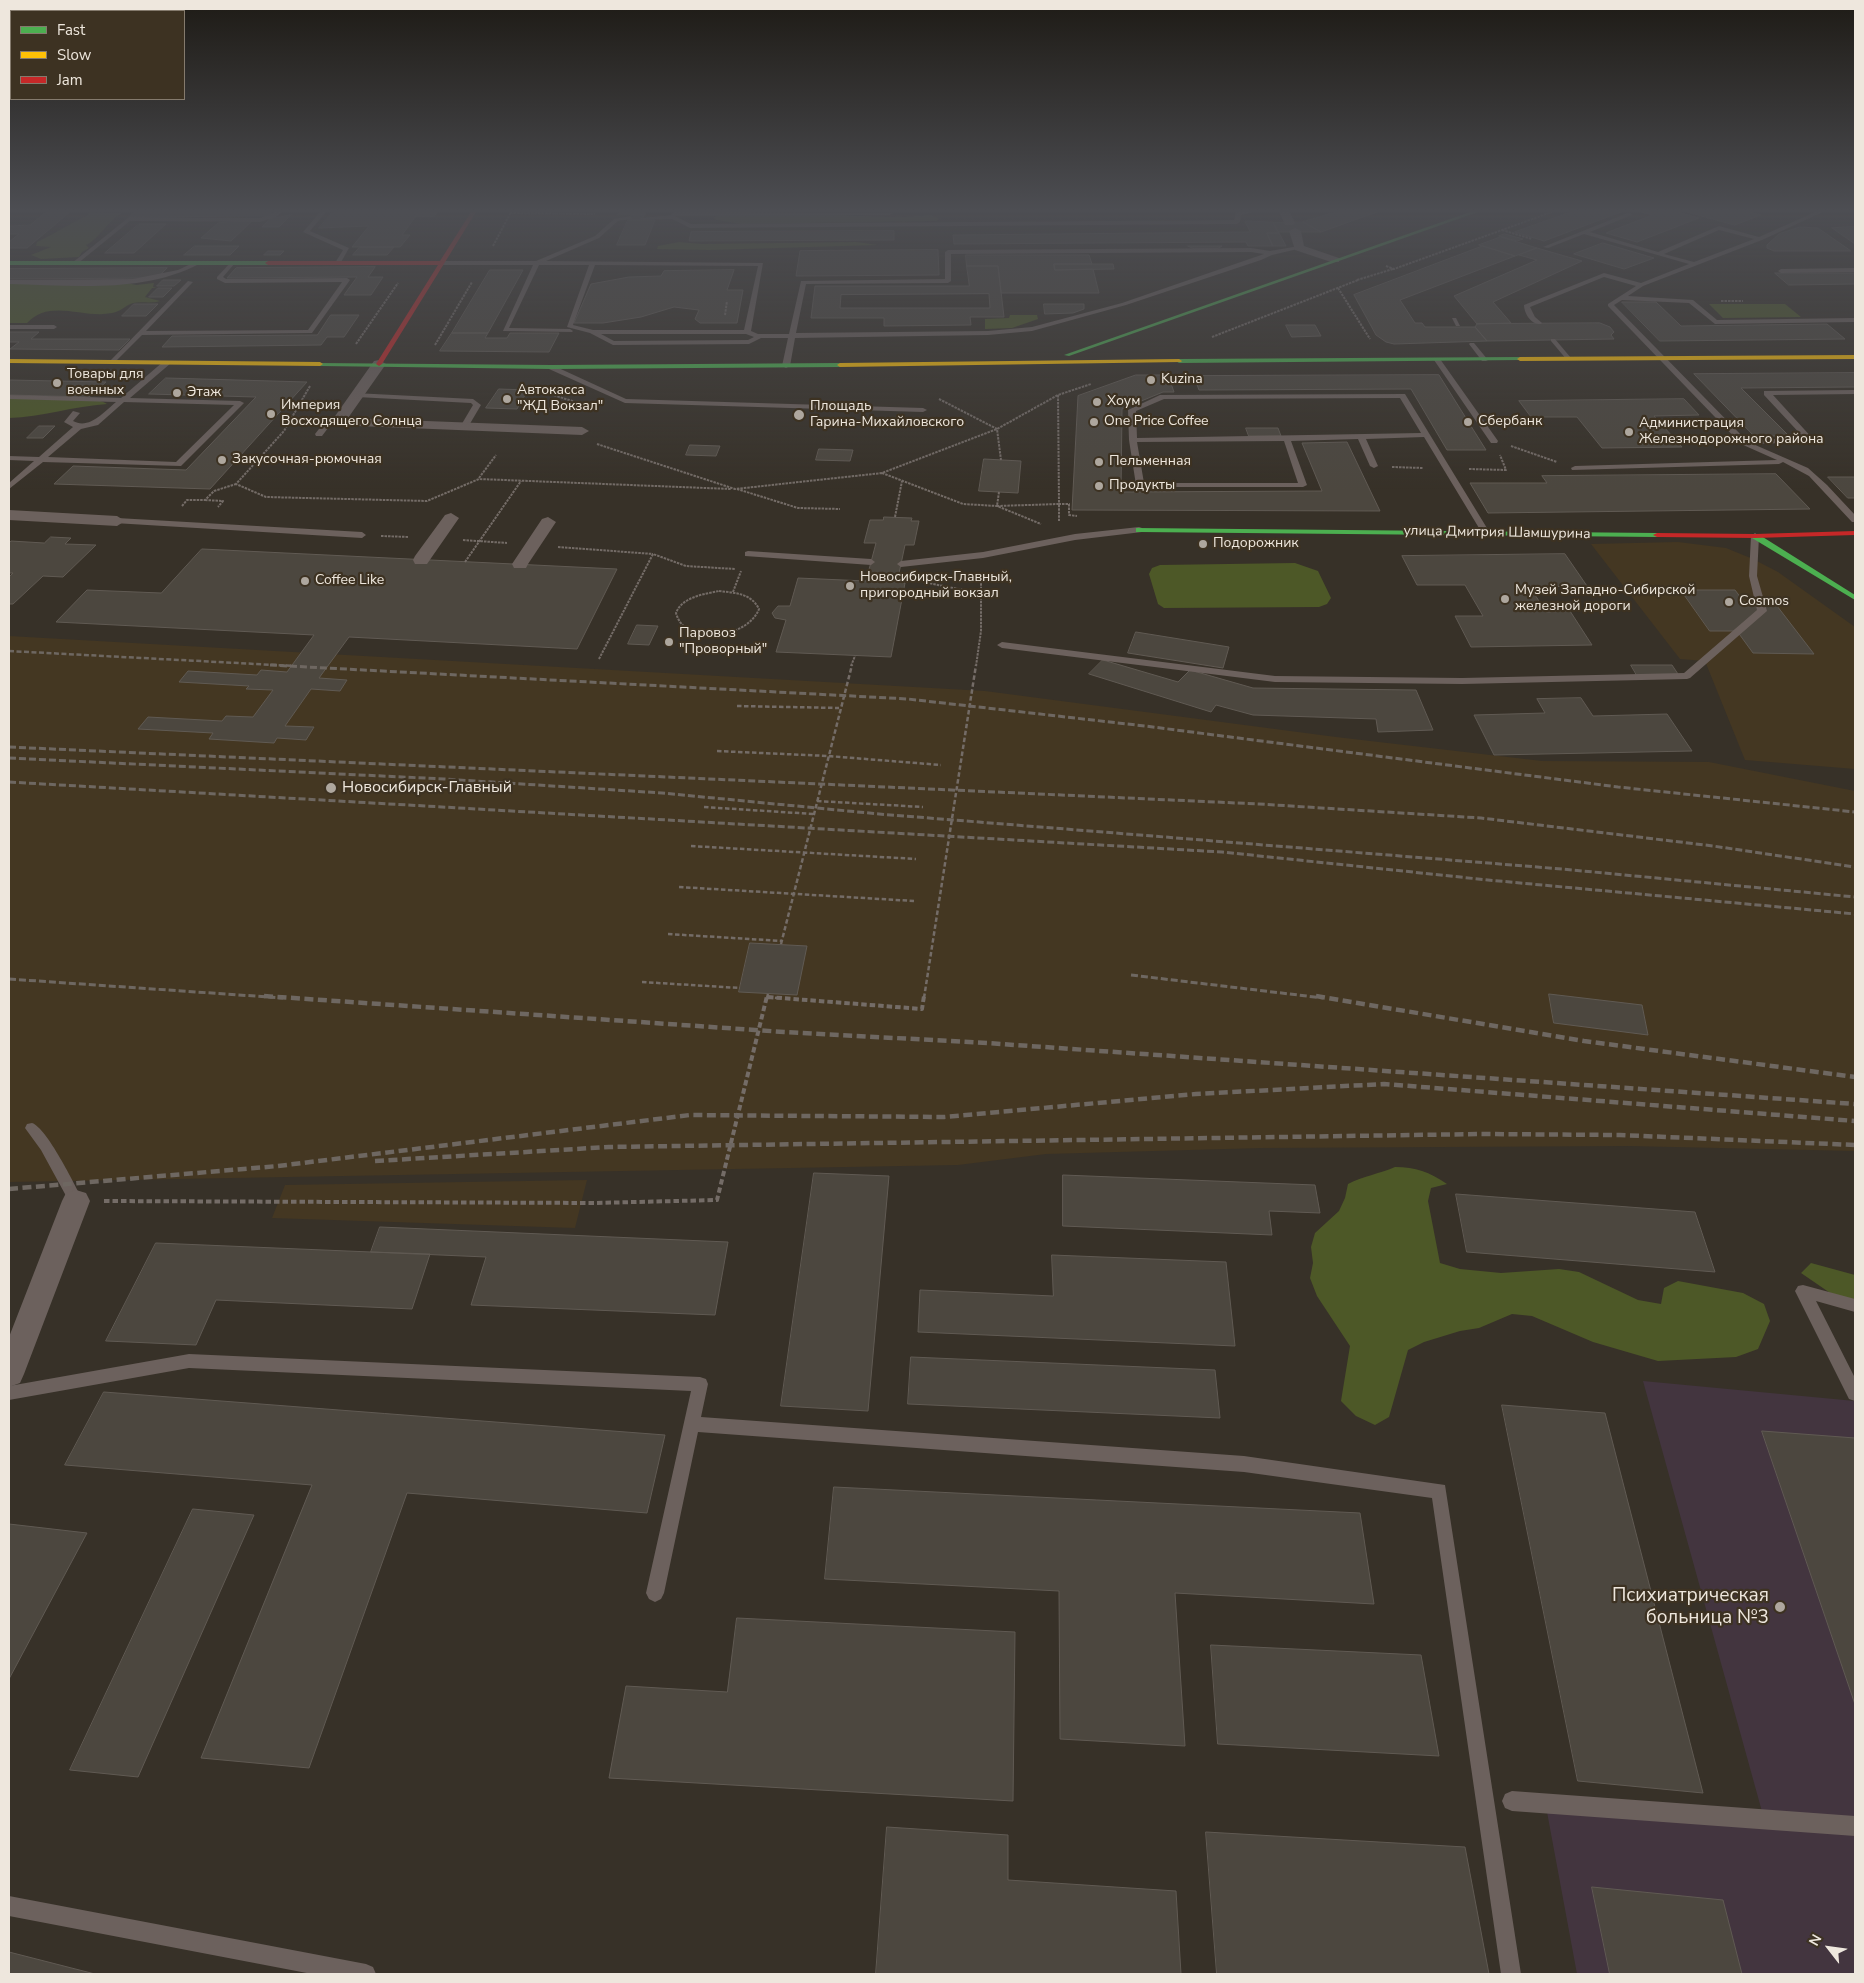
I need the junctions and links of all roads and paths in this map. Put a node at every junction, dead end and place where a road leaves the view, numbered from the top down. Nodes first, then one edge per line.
1 (168, 305) edge
2 (330, 305) edge
3 (416, 305) edge
4 (517, 305) edge
5 (577, 305) edge
6 (753, 305) edge
7 (798, 305) edge
8 (1120, 305) edge
9 (1212, 305) edge
10 (1296, 305) edge
11 (1530, 305) edge
12 (1611, 305) edge
13 (1695, 305) edge
14 (1454, 319) dead end
15 (1855, 320) edge
16 (1539, 323) dead end
17 (1155, 325) junction
18 (1458, 325) dead end
19 (9, 327) edge
20 (54, 327) dead end
21 (570, 331) dead end
22 (592, 332) junction
23 (747, 332) junction
24 (140, 333) junction
25 (760, 336) junction
26 (792, 336) junction
27 (1211, 338) dead end
28 (1553, 340) dead end
29 (1472, 344) dead end
30 (1855, 356) edge
31 (1663, 357) junction
32 (1569, 358) junction
33 (1170, 360) junction
34 (1438, 360) junction
35 (1484, 360) junction
36 (9, 361) edge
37 (112, 362) junction
38 (167, 362) junction
39 (379, 364) junction
40 (1040, 364) junction
41 (786, 366) junction
42 (552, 367) junction
43 (1094, 384) dead end
44 (311, 385) dead end
45 (1855, 392) edge
46 (357, 395) junction
47 (1058, 395) junction
48 (9, 397) edge
49 (936, 397) dead end
50 (124, 400) junction
51 (554, 403) dead end
52 (552, 407) dead end
53 (923, 410) dead end
54 (76, 413) dead end
55 (338, 422) junction
56 (78, 427) junction
57 (464, 427) junction
58 (997, 429) junction
59 (319, 434) dead end
60 (1427, 435) junction
61 (585, 436) joint
62 (1361, 437) junction
63 (1287, 439) junction
64 (1133, 440) junction
65 (1494, 440) joint
66 (1744, 442) junction
67 (496, 454) dead end
68 (9, 458) edge
69 (40, 459) junction
70 (1001, 460) dead end
71 (1788, 462) junction
72 (1374, 466) dead end
73 (1575, 468) joint
74 (882, 473) junction
75 (478, 479) junction
76 (521, 480) junction
77 (902, 481) junction
78 (236, 484) junction
79 (9, 487) edge
80 (735, 489) junction
81 (999, 492) dead end
82 (205, 500) junction
83 (1059, 504) junction
84 (189, 506) dead end
85 (997, 506) junction
86 (218, 507) dead end
87 (840, 510) dead end
88 (1069, 510) dead end
89 (9, 514) edge
90 (894, 517) dead end
91 (451, 518) dead end
92 (1059, 520) dead end
93 (1855, 520) edge
94 (118, 521) joint
95 (548, 522) dead end
96 (1042, 524) dead end
97 (1139, 530) joint
98 (1486, 533) junction
99 (1855, 533) edge
100 (362, 535) dead end
101 (1755, 536) junction
102 (748, 554) dead end
103 (421, 560) dead end
104 (464, 562) dead end
105 (871, 562) dead end
106 (520, 564) dead end
107 (901, 564) dead end
108 (686, 566) dead end
109 (739, 576) dead end
110 (916, 581) dead end
111 (732, 592) junction
112 (1855, 598) edge
113 (1002, 645) dead end
114 (855, 656) dead end
115 (599, 659) dead end
116 (737, 706) dead end
117 (839, 708) junction
118 (717, 751) dead end
119 (828, 756) junction
120 (942, 765) dead end
121 (817, 801) junction
122 (704, 807) dead end
123 (923, 807) dead end
124 (813, 814) junction
125 (691, 846) dead end
126 (804, 853) junction
127 (916, 859) dead end
128 (679, 887) dead end
129 (794, 892) junction
130 (914, 901) dead end
131 (668, 934) dead end
132 (642, 982) dead end
133 (740, 988) dead end
134 (32, 1128) dead end
135 (76, 1201) junction
136 (1855, 1306) edge
137 (9, 1374) edge
138 (9, 1393) edge
139 (1855, 1394) edge
140 (691, 1424) junction
141 (655, 1593) dead end
142 (1512, 1801) dead end
143 (1855, 1826) edge
144 (9, 1906) edge
145 (366, 1974) edge
146 (1511, 1974) edge

1 - 24 lane
2 - 24 lane
3 - 39 street
4 - 21 lane
5 - 22 lane
6 - 23 lane
7 - 26 lane
8 - 26 lane
9 - 17 street
10 - 27 path
11 - 16 lane
12 - 31 lane
13 - 15 lane
14 - 18 lane
17 - 33 street
17 - 40 street
19 - 20 lane
22 - 23 lane
22 - 25 lane
23 - 25 lane
24 - 37 lane
25 - 26 lane
26 - 41 lane
28 - 32 lane
29 - 35 lane
30 - 31 street
31 - 32 street
31 - 66 lane
32 - 35 street
33 - 34 street
33 - 40 street
34 - 35 street
34 - 65 lane
36 - 37 street
37 - 38 street
38 - 39 street
38 - 50 lane
39 - 42 street
39 - 46 street
40 - 41 street
41 - 42 street
42 - 53 lane
43 - 47 path
44 - 78 path
45 - 66 lane
46 - 55 street
46 - 57 lane
47 - 58 path
47 - 83 path
48 - 50 lane
49 - 58 path
50 - 56 lane
50 - 69 lane
51 - 52 path
54 - 56 lane
55 - 57 street
55 - 59 lane
56 - 69 lane
57 - 61 street
58 - 70 path
58 - 74 path
60 - 62 lane
60 - 64 lane
60 - 98 lane
61 - 80 path
62 - 63 lane
62 - 72 lane
63 - 64 lane
63 - 64 lane
65 - 73 path
66 - 71 lane
67 - 75 path
68 - 69 lane
69 - 79 lane
71 - 73 lane
71 - 93 lane
74 - 77 path
74 - 80 path
75 - 76 path
75 - 78 path
76 - 80 path
76 - 104 path
77 - 85 path
77 - 90 path
78 - 82 path
80 - 87 path
81 - 85 path
82 - 84 path
82 - 86 path
83 - 85 path
83 - 88 path
83 - 92 path
85 - 96 path
89 - 94 street
91 - 103 street
94 - 100 lane
95 - 106 street
97 - 98 street, улица Дмитрия Шамшурина
97 - 107 lane
98 - 101 street, улица Дмитрия Шамшурина
99 - 101 street, улица Дмитрия Шамшурина
101 - 112 street
101 - 113 lane
102 - 105 lane
108 - 115 path
109 - 111 path
110 - 135 path
111 - 111 path
114 - 117 path
116 - 117 path
117 - 119 path
118 - 119 path
119 - 120 path
119 - 121 path
121 - 123 path
121 - 124 path
122 - 124 path
124 - 126 path
125 - 126 path
126 - 127 path
126 - 129 path
128 - 129 path
129 - 130 path
129 - 131 path
132 - 133 path
134 - 135 lane
135 - 137 street
136 - 139 lane
138 - 140 lane
140 - 141 lane
140 - 146 lane
142 - 143 lane
144 - 145 lane

